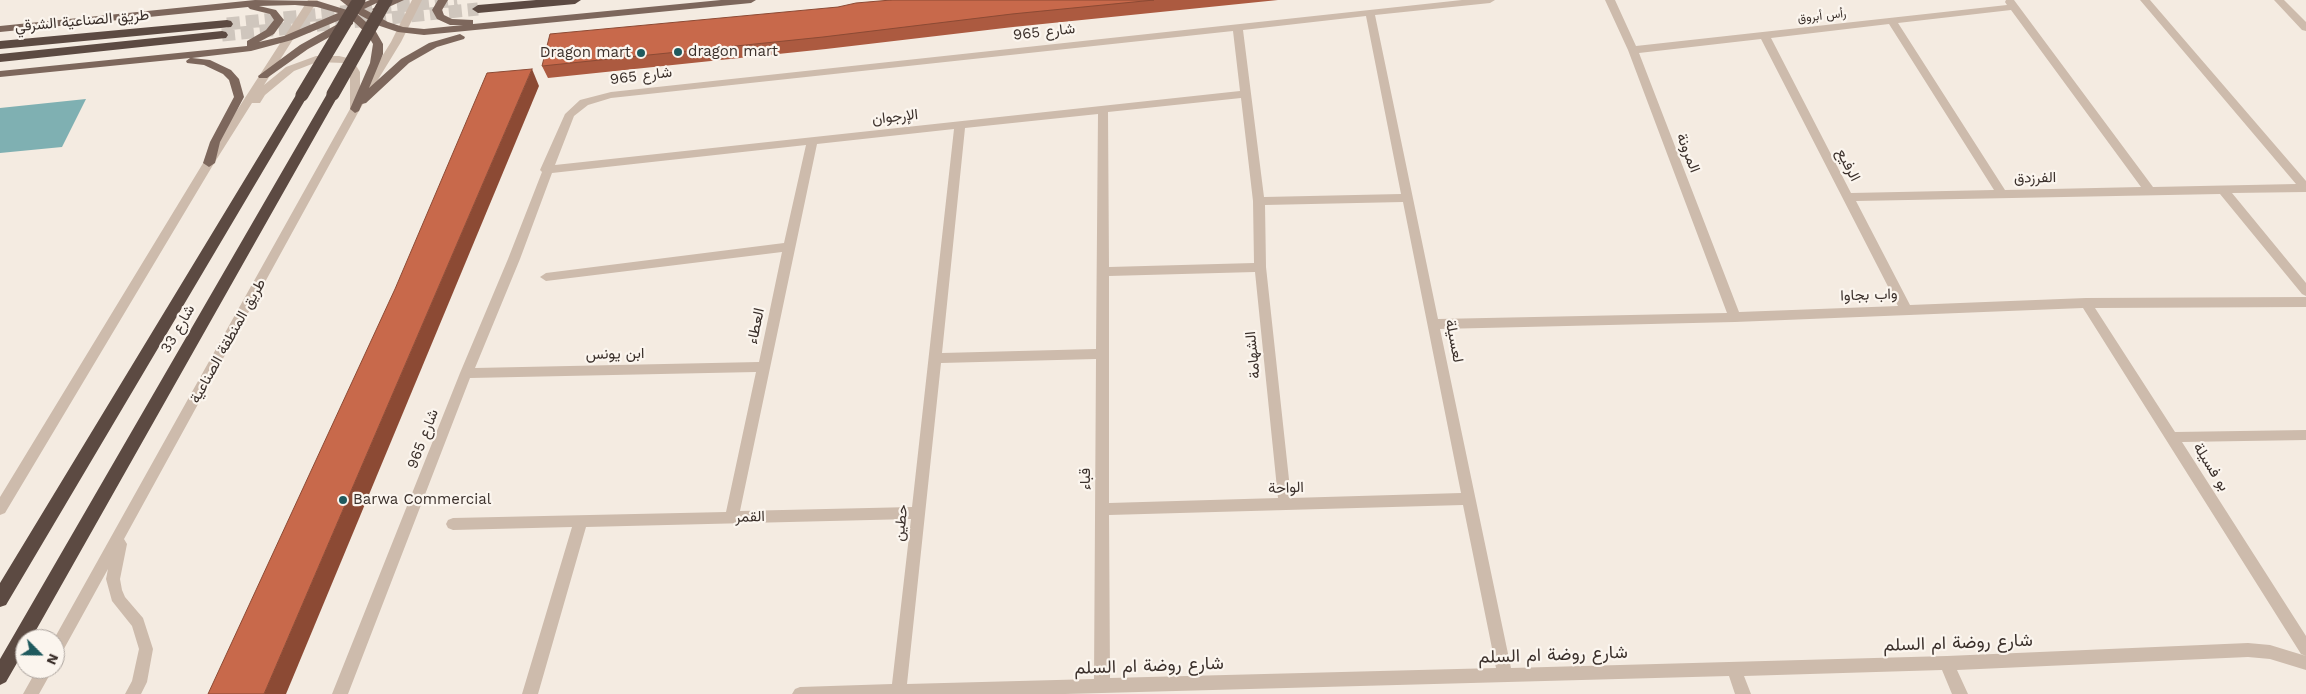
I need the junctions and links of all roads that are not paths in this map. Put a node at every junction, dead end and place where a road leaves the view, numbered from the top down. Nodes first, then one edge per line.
1 (345, 0) edge
2 (378, 0) edge
3 (386, 0) edge
4 (398, 0) edge
5 (417, 0) edge
6 (444, 0) edge
7 (575, 0) edge
8 (751, 0) edge
9 (1490, 0) edge
10 (1610, 0) edge
11 (2145, 0) edge
12 (2279, 0) edge
13 (241, 2) edge
14 (312, 2) edge
15 (2012, 4) edge
16 (478, 9) tunnel mouth
17 (357, 11) edge
18 (1370, 14) junction
19 (599, 16) junction
20 (1892, 21) junction
21 (1238, 28) junction
22 (2306, 28) edge
23 (0, 29) edge
24 (402, 30) junction
25 (1764, 34) junction
26 (288, 38) junction
27 (0, 45) edge
28 (1633, 50) junction
29 (0, 58) edge
30 (152, 60) junction
31 (0, 69) edge
32 (0, 74) edge
33 (263, 76) junction
34 (1246, 94) junction
35 (355, 109) junction
36 (1103, 109) junction
37 (960, 125) junction
38 (812, 141) junction
39 (209, 163) junction
40 (546, 170) junction
41 (2306, 188) edge
42 (2223, 190) junction
43 (2151, 192) junction
44 (2002, 194) junction
45 (1848, 197) junction
46 (1408, 198) junction
47 (1259, 202) junction
48 (185, 204) junction
49 (790, 247) junction
50 (1260, 267) junction
51 (1103, 272) junction
52 (546, 276) dead end
53 (2306, 291) edge
54 (2306, 302) edge
55 (2086, 303) junction
56 (1906, 310) junction
57 (1736, 317) junction
58 (1433, 324) junction
59 (1102, 354) junction
60 (934, 358) junction
61 (764, 367) junction
62 (466, 373) junction
63 (2306, 435) edge
64 (2173, 437) junction
65 (1469, 499) junction
66 (1285, 504) junction
67 (0, 509) edge
68 (1103, 509) junction
69 (918, 513) junction
70 (732, 517) junction
71 (581, 521) junction
72 (454, 524) dead end
73 (123, 531) junction
74 (0, 599) edge
75 (65, 633) edge
76 (2306, 649) edge
77 (1947, 663) junction
78 (2306, 663) edge
79 (1734, 669) junction
80 (1505, 675) junction
81 (0, 676) edge
82 (39, 679) edge
83 (1102, 686) junction
84 (136, 688) edge
85 (1248, 688) edge
86 (899, 691) junction
87 (31, 694) edge
88 (340, 694) edge
89 (530, 694) edge
90 (800, 694) edge
91 (1743, 694) edge
92 (1960, 694) edge

1 - 17 main road
2 - 17 main road
3 - 81 highway, شارع 33, bridge
4 - 17 main road
5 - 24 street
6 - 19 main road
7 - 16 highway
8 - 19 main road
9 - 18 street, شارع 965
10 - 28 street, المرونة
11 - 41 street
12 - 22 street
13 - 14 main road
13 - 23 main road, طريق الصناعية الشرقي
13 - 31 main road
14 - 17 main road
14 - 26 street
15 - 20 street, رأس أبروق
15 - 43 street
17 - 24 main road
17 - 26 main road
17 - 33 main road
17 - 35 main road
17 - 74 highway, شارع 33, bridge
18 - 21 street, شارع 965
18 - 46 street, لعسيلة
19 - 24 main road
19 - 35 main road
20 - 25 street, رأس أبروق
20 - 44 street
21 - 34 street, الشهامة
21 - 40 street, شارع 965
24 - 35 street, طريق المنطقة الصناعية
25 - 28 street, رأس أبروق
25 - 45 street, الرفيع
26 - 30 main road
26 - 33 street
27 - 29 highway, طريق الصناعية الشرقي
28 - 57 street, المرونة
30 - 32 main road
30 - 39 main road
33 - 39 street
34 - 36 street, الإرجوان
34 - 47 street, الشهامة
35 - 48 street
35 - 73 street, طريق المنطقة الصناعية
36 - 37 street, الإرجوان
36 - 51 street, قباء
37 - 38 street, الإرجوان
37 - 60 street, حطين
38 - 40 street, الإرجوان
38 - 49 street, العطاء
39 - 48 street
40 - 62 street, شارع 965
41 - 42 street, الفرزدق
42 - 43 street, الفرزدق
42 - 53 street
43 - 44 street, الفرزدق
44 - 45 street, الفرزدق
45 - 56 street, الرفيع
46 - 47 street
46 - 58 street, لعسيلة
47 - 50 street, الشهامة
48 - 67 street
49 - 52 street
49 - 61 street, العطاء
50 - 51 street
50 - 66 street, الشهامة
51 - 59 street, قباء
54 - 55 street, واب بجاوا
55 - 56 street, واب بجاوا
55 - 64 street, بو فسيلة
56 - 57 street, واب بجاوا
57 - 58 street, واب بجاوا
58 - 65 street, لعسيلة
59 - 60 street
59 - 68 street, قباء
60 - 69 street, حطين
61 - 62 street, ابن يونس
61 - 70 street, العطاء
62 - 88 street, شارع 965
63 - 64 street
64 - 76 street, بو فسيلة
65 - 66 street, الواحة
65 - 80 street, لعسيلة
66 - 68 street, الواحة
68 - 83 street, قباء
69 - 70 street, القمر
69 - 86 street, حطين
70 - 71 street, القمر
71 - 72 street, القمر
71 - 89 street
73 - 75 street, طريق المنطقة الصناعية
73 - 84 street
77 - 78 street, شارع روضة ام السلم
77 - 79 street, شارع روضة ام السلم
77 - 92 street
79 - 80 street, شارع روضة ام السلم
79 - 91 street
80 - 85 street, شارع روضة ام السلم
82 - 87 street
83 - 85 street, شارع روضة ام السلم
83 - 86 street, شارع روضة ام السلم
86 - 90 street, شارع روضة ام السلم

